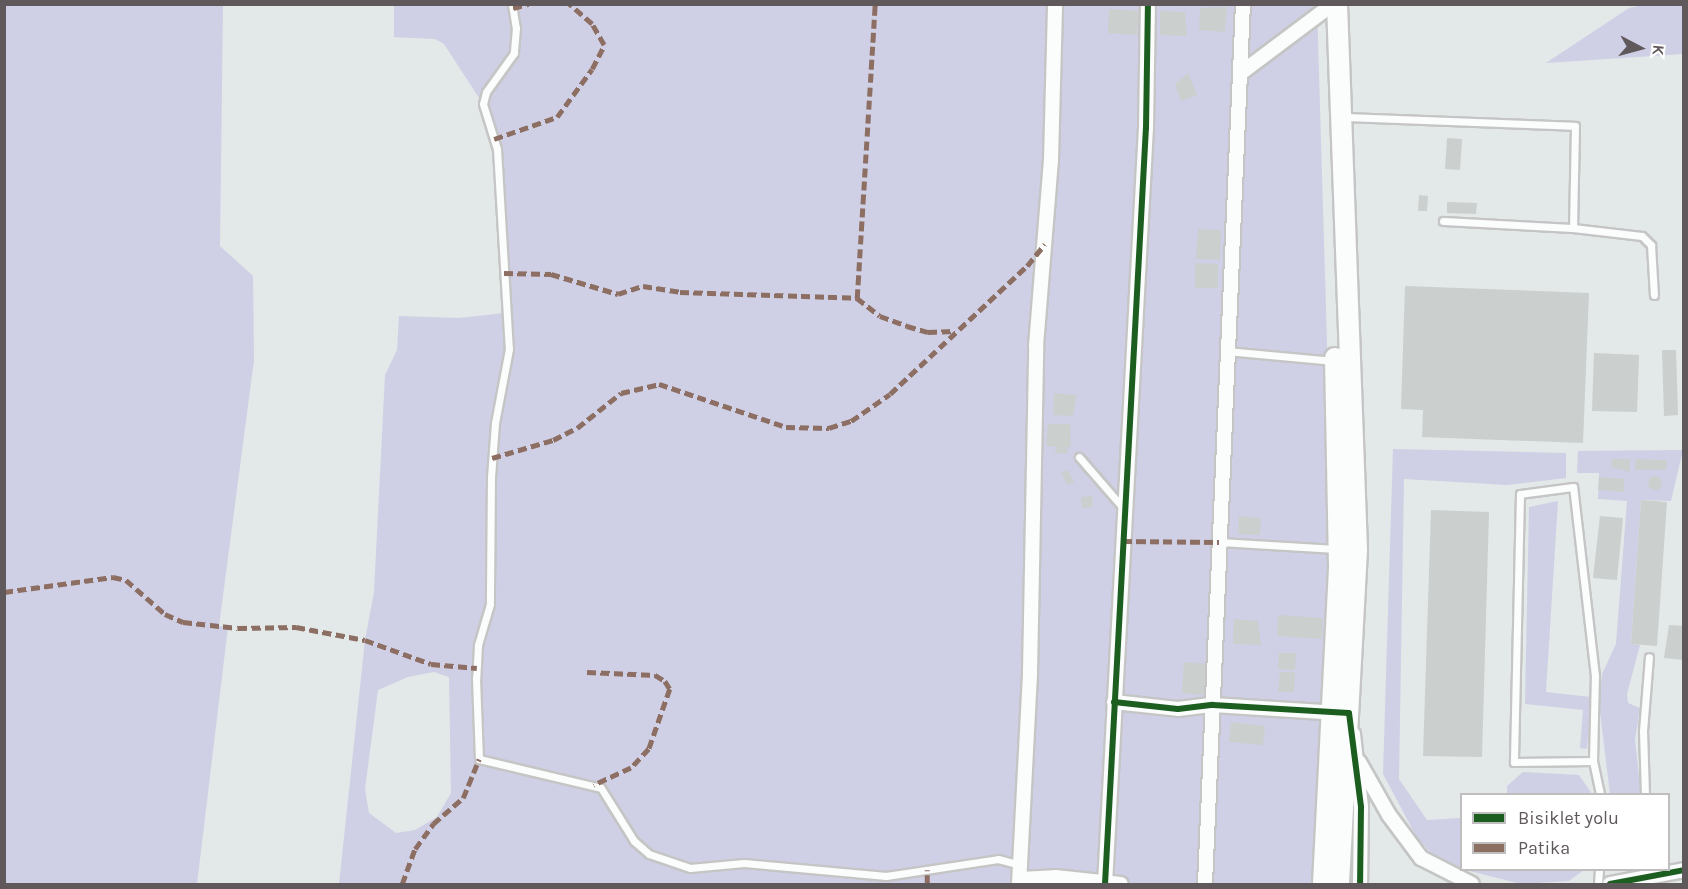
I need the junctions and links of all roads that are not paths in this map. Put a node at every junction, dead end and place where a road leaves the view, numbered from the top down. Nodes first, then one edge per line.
1 (512, 4) edge
2 (1054, 4) edge
3 (1148, 4) edge
4 (1243, 4) edge
5 (1330, 6) edge
6 (1241, 73) junction
7 (1340, 117) junction
8 (1443, 221) dead end
9 (1573, 228) junction
10 (1654, 295) dead end
11 (1227, 351) junction
12 (1342, 361) junction
13 (1079, 457) dead end
14 (1125, 510) junction
15 (1219, 542) junction
16 (1348, 550) junction
17 (1649, 657) dead end
18 (1114, 702) junction
19 (1213, 705) junction
20 (1341, 713) junction
21 (1357, 758) junction
22 (1593, 761) junction
23 (1600, 793) edge
24 (1645, 793) edge
25 (1020, 876) edge
26 (1105, 884) edge
27 (1121, 885) edge
28 (1205, 885) edge
29 (1323, 885) edge
30 (1339, 885) edge
31 (1360, 885) edge
32 (1472, 885) edge
33 (1610, 885) edge
34 (1671, 885) edge

1 - 25 lane
2 - 25 street
3 - 14 street
4 - 6 street
5 - 6 street
5 - 7 main road
5 - 12 main road
6 - 11 street
7 - 9 lane
7 - 12 main road
8 - 9 lane
9 - 10 lane
11 - 12 lane
11 - 15 street
12 - 16 main road
13 - 14 lane
14 - 18 street
15 - 16 lane
15 - 19 street
16 - 20 main road
17 - 24 lane
18 - 19 street
18 - 26 street
19 - 20 street
19 - 28 street
20 - 21 street
20 - 29 main road
20 - 30 main road
21 - 31 street
21 - 32 street
22 - 22 lane
22 - 23 lane
25 - 26 street
26 - 27 street
33 - 34 street

